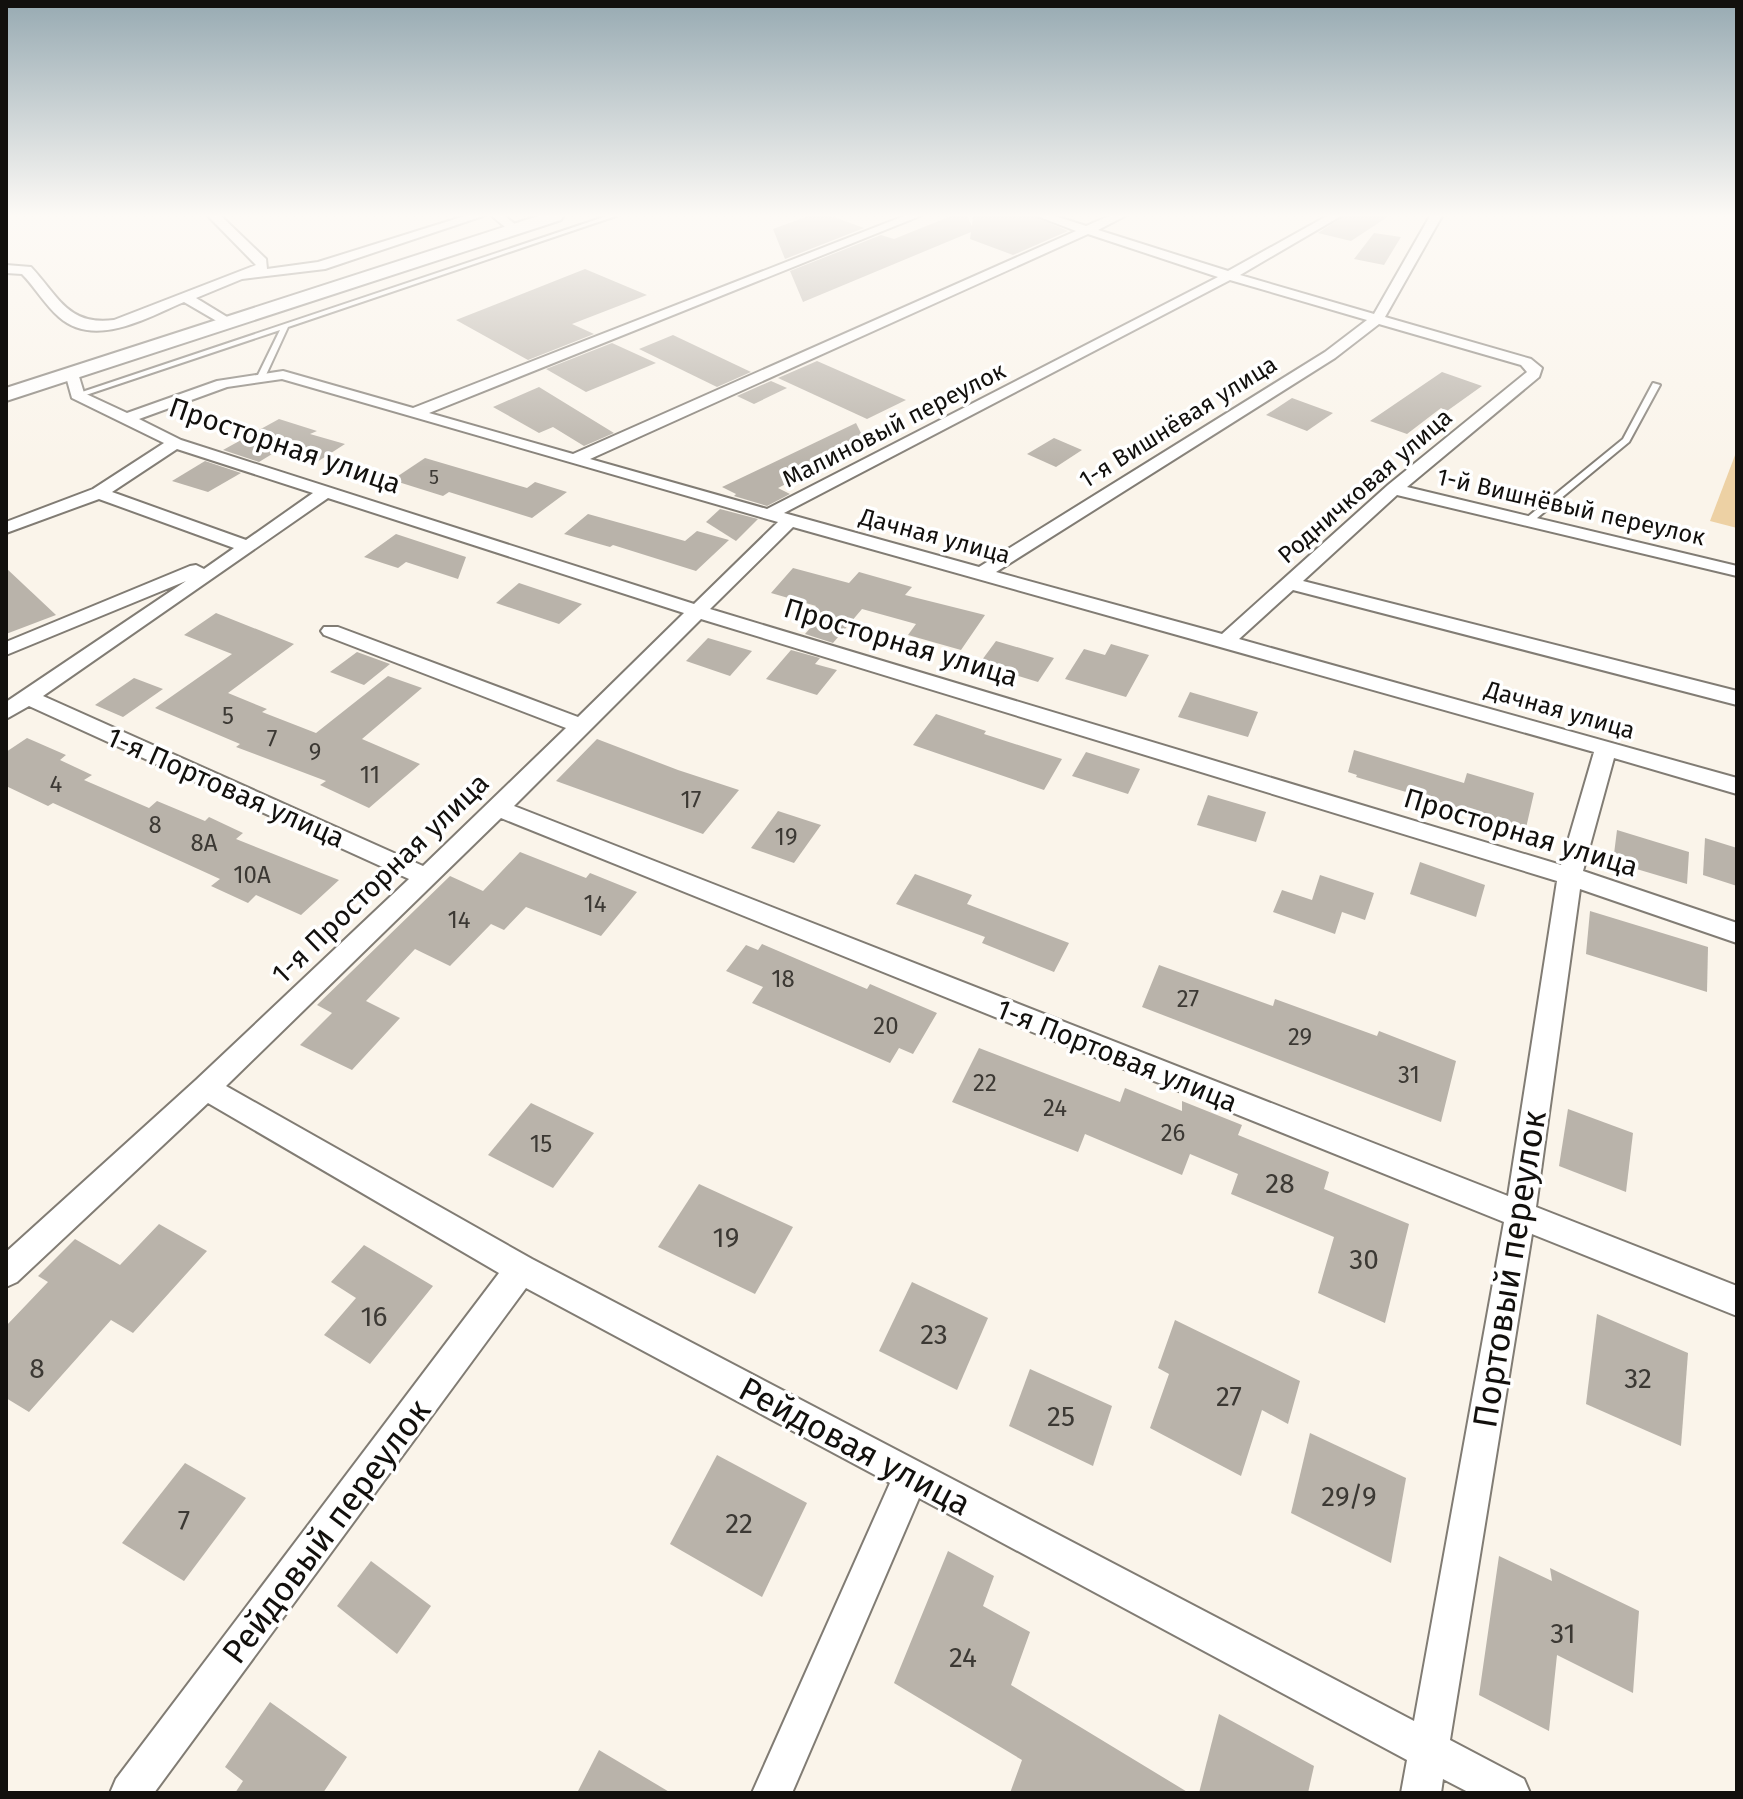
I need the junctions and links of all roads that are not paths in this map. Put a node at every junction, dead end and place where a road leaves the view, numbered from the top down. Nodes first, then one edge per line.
1 (52, 300) edge
2 (178, 300) edge
3 (190, 300) edge
4 (298, 300) edge
5 (363, 300) edge
6 (701, 300) edge
7 (932, 300) edge
8 (1184, 300) edge
9 (1314, 300) edge
10 (1388, 300) edge
11 (1378, 318) junction
12 (227, 323) junction
13 (285, 326) junction
14 (72, 373) junction
15 (262, 375) junction
16 (1656, 385) dead end
17 (6, 395) edge
18 (77, 395) junction
19 (412, 414) junction
20 (123, 420) junction
21 (175, 443) junction
22 (576, 459) junction
23 (1394, 489) junction
24 (325, 492) junction
25 (99, 493) junction
26 (780, 517) junction
27 (1528, 521) junction
28 (6, 528) edge
29 (248, 547) junction
30 (1737, 571) edge
31 (982, 573) junction
32 (1289, 583) junction
33 (696, 611) junction
34 (331, 631) dead end
35 (1225, 641) junction
36 (6, 649) edge
37 (28, 697) junction
38 (1737, 698) edge
39 (6, 712) edge
40 (581, 726) junction
41 (1606, 747) junction
42 (1737, 786) edge
43 (498, 808) junction
44 (424, 876) junction
45 (1570, 876) junction
46 (1737, 933) edge
47 (206, 1088) junction
48 (1520, 1215) junction
49 (521, 1269) junction
50 (6, 1272) edge
51 (1737, 1301) edge
52 (911, 1476) junction
53 (1428, 1750) junction
54 (130, 1793) edge
55 (772, 1793) edge
56 (1421, 1793) edge
57 (1510, 1793) edge

1 - 2 street
3 - 12 street
4 - 12 main road
5 - 13 lane
6 - 19 street
7 - 22 street
8 - 26 street, Малиновый переулок
9 - 11 street
10 - 11 street, 1-я Вишнёвая улица
11 - 23 street, Родничковая улица
11 - 31 street, 1-я Вишнёвая улица
12 - 14 main road
13 - 15 lane
13 - 18 lane
14 - 17 main road
14 - 18 street
15 - 19 street, Дачная улица
15 - 20 street, Дачная улица
16 - 27 lane
18 - 20 street, Просторная улица
19 - 22 street, Дачная улица
20 - 21 street, Просторная улица
21 - 24 street, Просторная улица
21 - 25 street
22 - 26 street, Дачная улица
23 - 27 street, 1-й Вишнёвый переулок
23 - 32 street, Родничковая улица
24 - 29 street
24 - 33 street, Просторная улица
25 - 28 street
25 - 29 street
26 - 31 street, Дачная улица
26 - 33 street, 1-я Просторная улица
27 - 30 street, 1-й Вишнёвый переулок
29 - 36 street
29 - 37 street
31 - 35 street, Дачная улица
32 - 35 street, Родничковая улица
32 - 38 street
33 - 40 street, 1-я Просторная улица
33 - 45 street, Просторная улица
34 - 40 street
35 - 41 street, Дачная улица
37 - 39 street
37 - 44 street, 1-я Портовая улица
40 - 43 street, 1-я Просторная улица
41 - 42 street, Дачная улица
41 - 45 street, Портовый переулок
43 - 44 street, 1-я Просторная улица
43 - 48 street, 1-я Портовая улица
44 - 47 street, 1-я Просторная улица
45 - 46 street, Просторная улица
45 - 48 street, Портовый переулок
47 - 49 street, Рейдовая улица
47 - 50 street, 1-я Просторная улица
48 - 51 street, 1-я Портовая улица
48 - 53 street, Портовый переулок
49 - 52 street, Рейдовая улица
49 - 54 street, Рейдовый переулок
52 - 53 street, Рейдовая улица
52 - 55 street
53 - 56 street, Портовый переулок
53 - 57 street, Рейдовая улица

